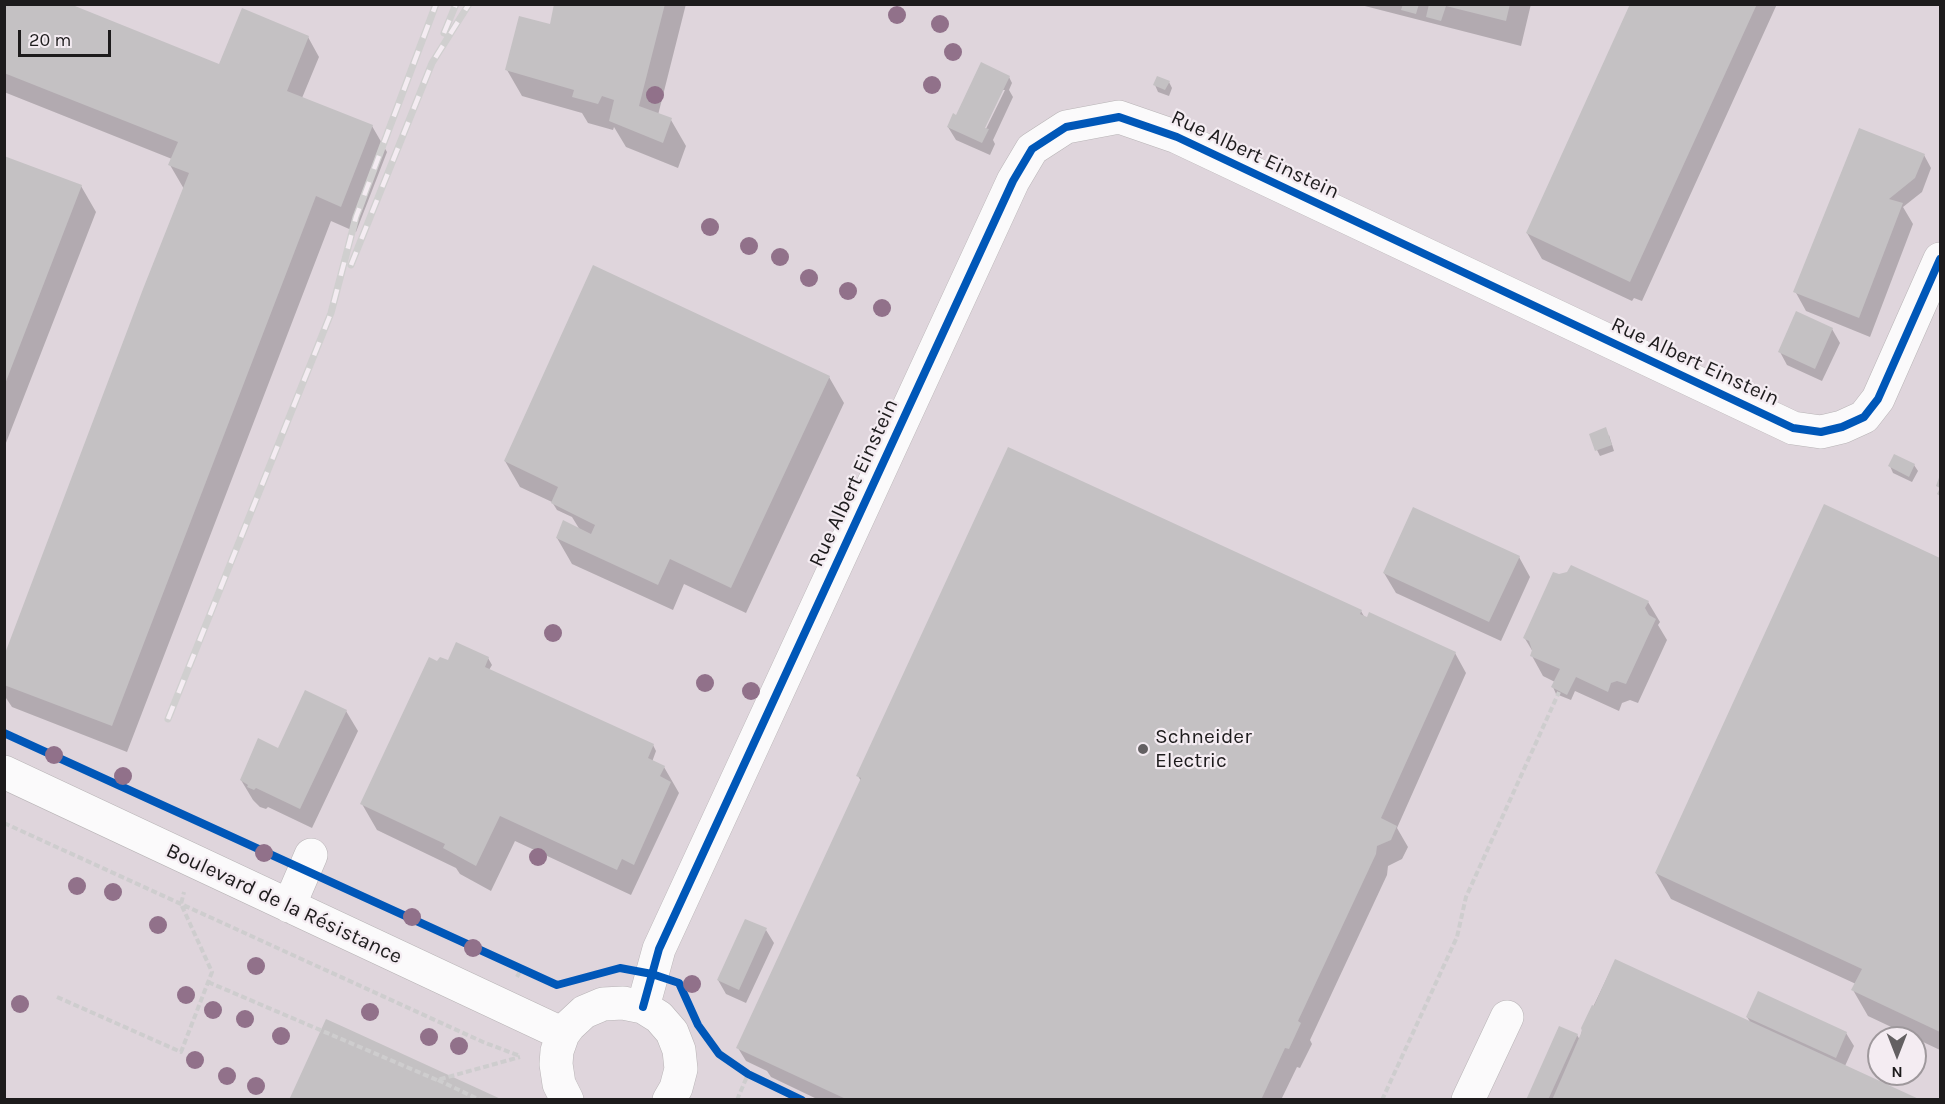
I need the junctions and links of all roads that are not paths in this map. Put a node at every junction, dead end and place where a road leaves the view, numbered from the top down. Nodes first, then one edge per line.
1 (1941, 259) edge
2 (4, 772) edge
3 (311, 855) dead end
4 (289, 906) junction
5 (643, 1007) junction
6 (1507, 1017) dead end
7 (563, 1034) junction
8 (681, 1096) edge
9 (567, 1100) edge
10 (1468, 1100) edge

1 - 5 street, Rue Albert Einstein
2 - 4 street, Boulevard de la Résistance
3 - 4 street
4 - 7 street, Boulevard de la Résistance
5 - 7 street
5 - 8 street
6 - 10 street
7 - 9 street

